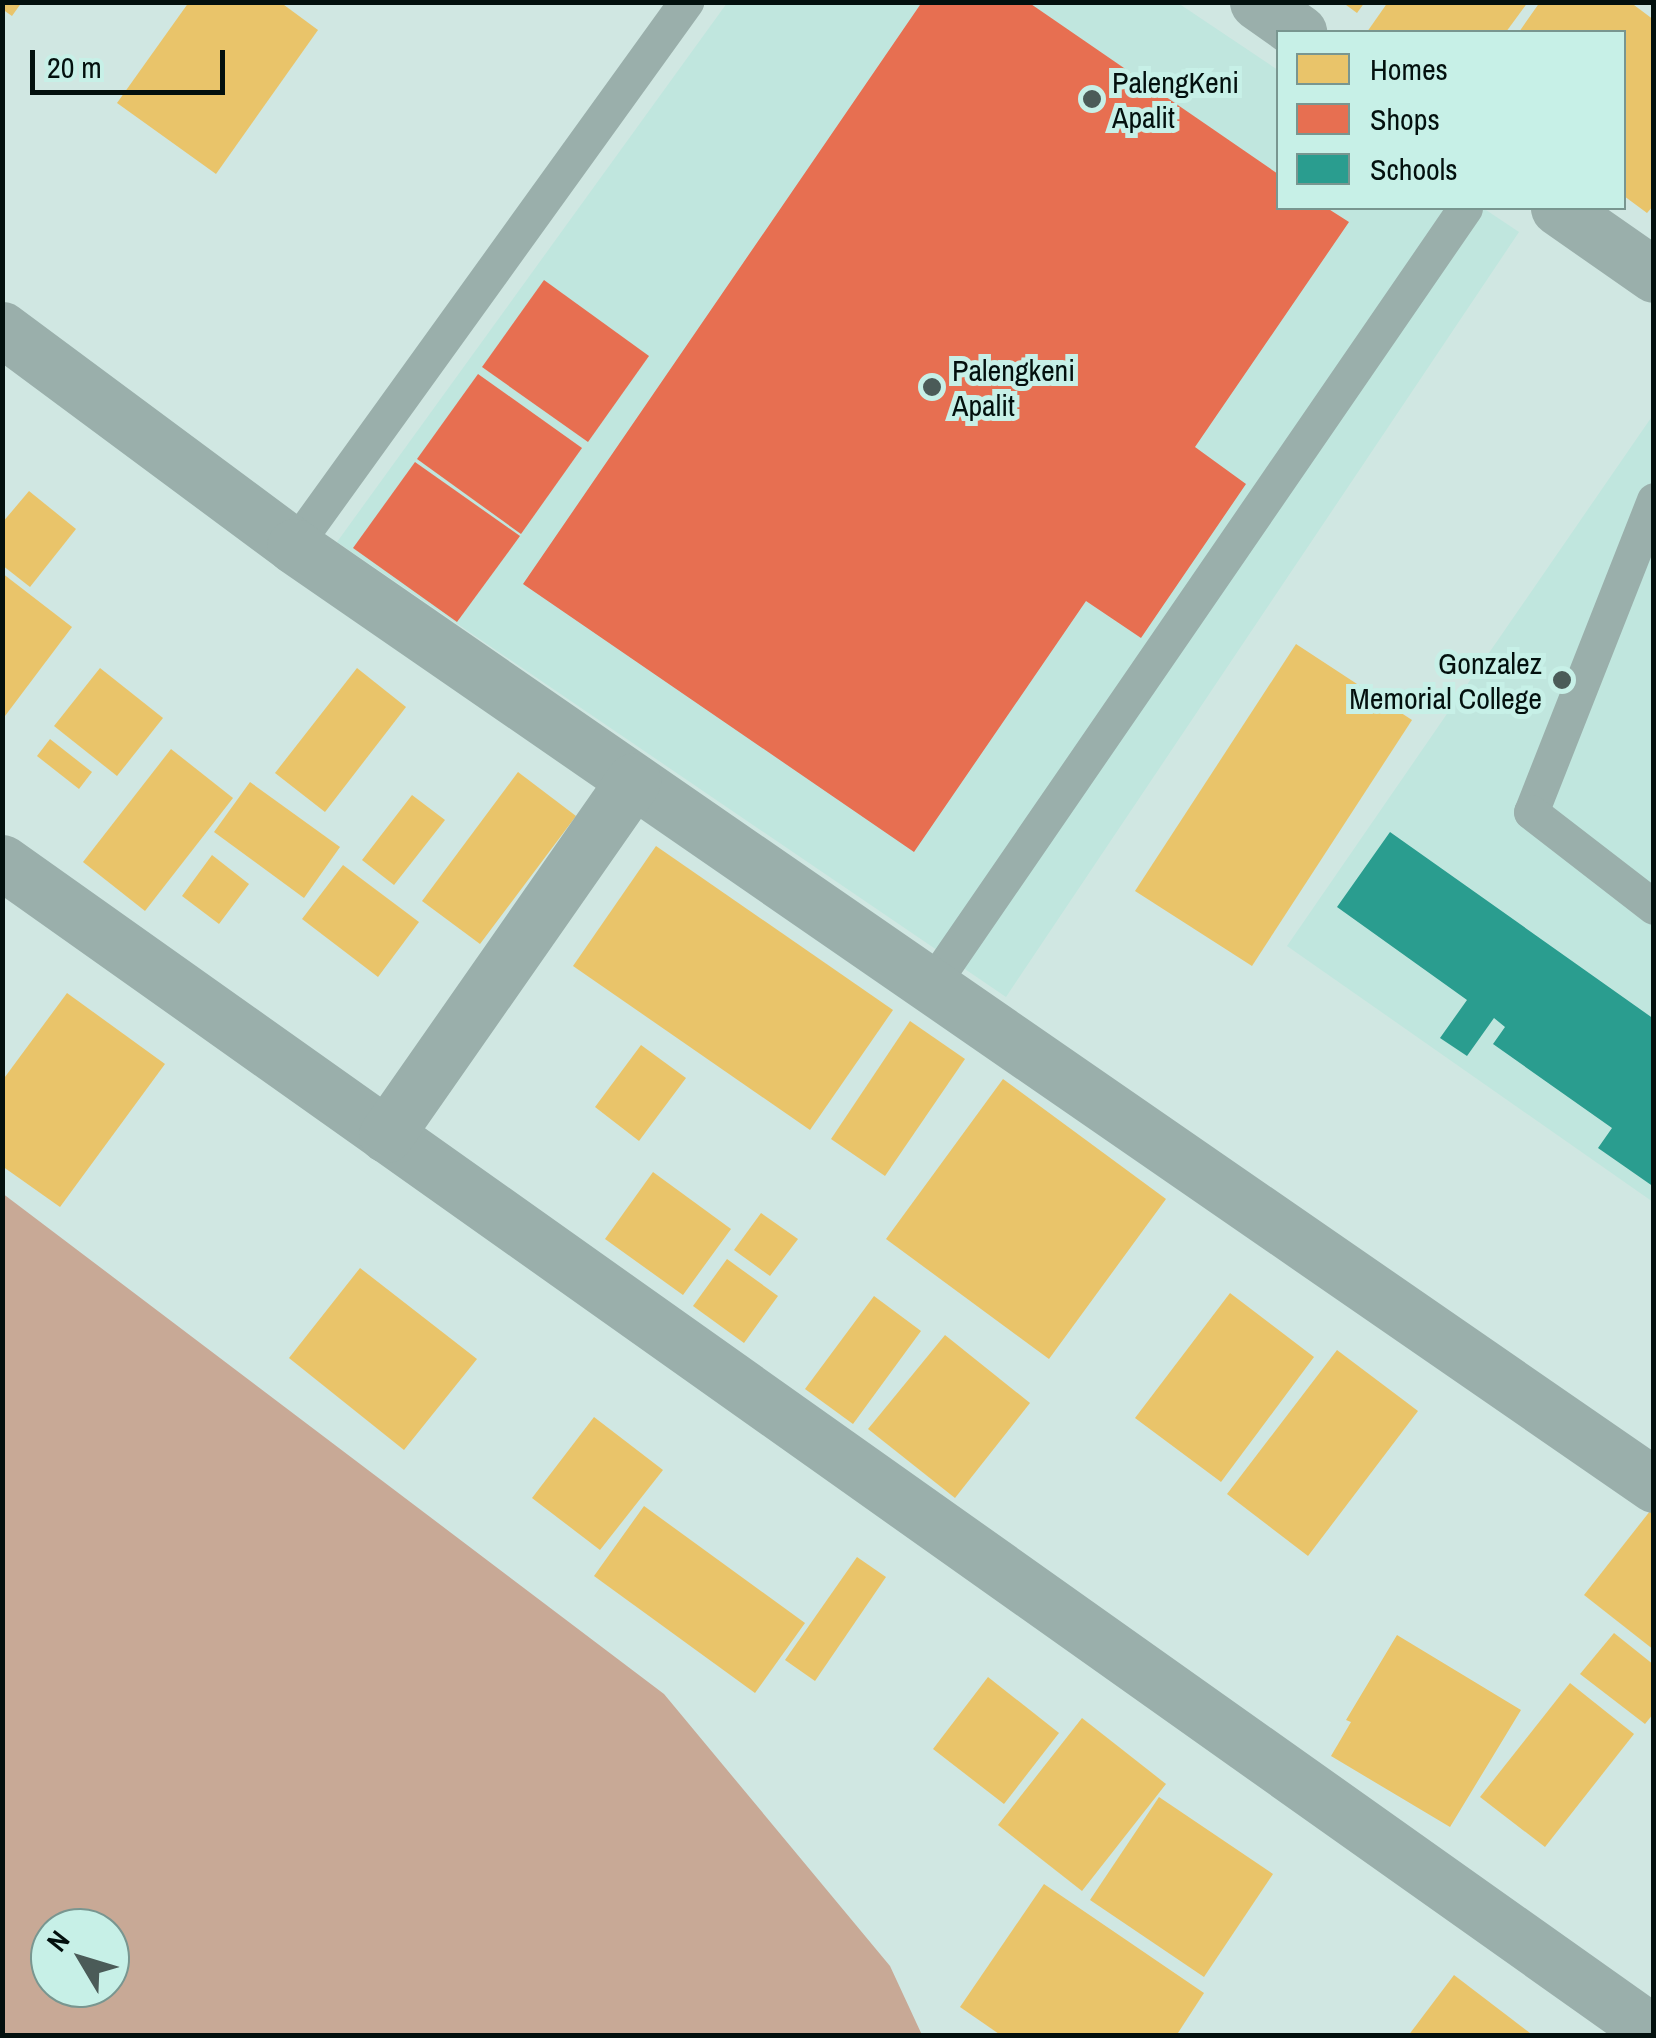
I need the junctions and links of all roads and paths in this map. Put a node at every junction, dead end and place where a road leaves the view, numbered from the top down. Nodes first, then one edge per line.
1 (686, 2) edge
2 (1257, 2) edge
3 (1296, 30) edge
4 (1464, 210) edge
5 (1561, 210) edge
6 (1654, 274) edge
7 (2, 329) edge
8 (1654, 500) edge
9 (294, 546) junction
10 (633, 781) junction
11 (2, 862) edge
12 (1654, 908) edge
13 (930, 986) junction
14 (386, 1134) junction
15 (1654, 1485) edge
16 (1654, 2034) edge

1 - 9 lane
2 - 3 street
4 - 13 lane
5 - 6 street
7 - 9 street
8 - 12 lane
9 - 10 street
10 - 13 street
10 - 14 street
11 - 14 street
13 - 15 street
14 - 16 street

